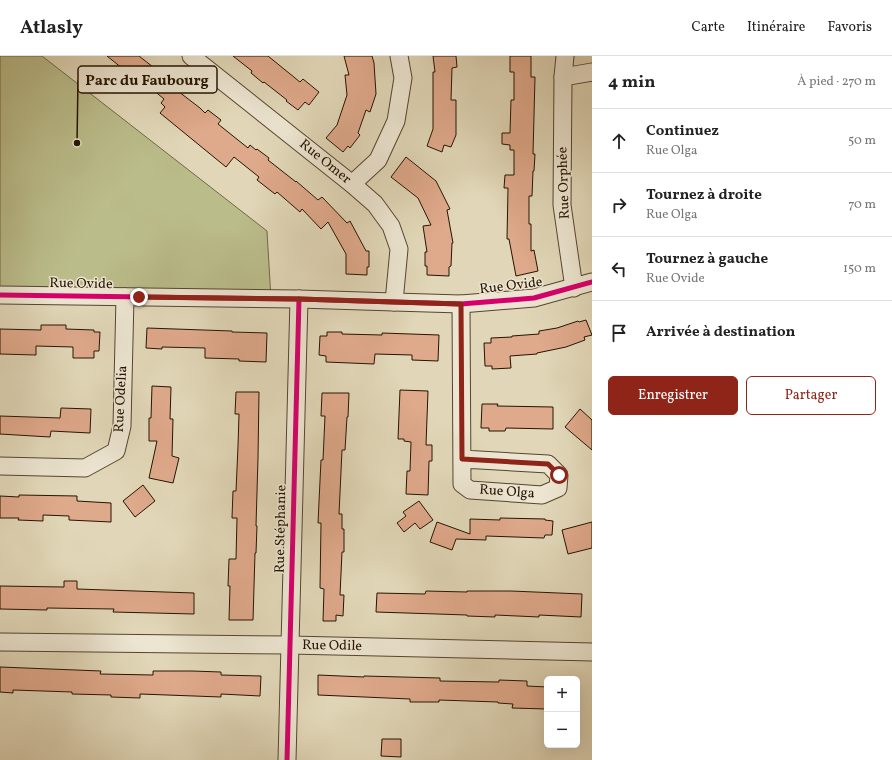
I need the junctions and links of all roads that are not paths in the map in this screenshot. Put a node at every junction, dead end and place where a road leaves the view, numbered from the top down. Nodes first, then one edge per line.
1 (191, 56) edge
2 (399, 56) edge
3 (565, 56) edge
4 (592, 72) edge
5 (563, 77) junction
6 (352, 184) junction
7 (592, 282) edge
8 (574, 288) junction
9 (0, 295) edge
10 (125, 297) junction
11 (299, 299) junction
12 (394, 302) junction
13 (461, 304) junction
14 (462, 459) junction
15 (0, 466) edge
16 (0, 642) edge
17 (290, 645) junction
18 (592, 652) edge
19 (287, 760) edge

1 - 6 street, Rue Omer
2 - 6 street
3 - 5 street, Rue Orphée
4 - 5 street
5 - 8 street, Rue Orphée
6 - 12 street, Rue Omer
7 - 8 street, Rue Ovide
8 - 13 street, Rue Ovide
9 - 10 street, Rue Ovide
10 - 11 street, Rue Ovide
10 - 15 street, Rue Odelia
11 - 12 street, Rue Ovide
11 - 17 street, Rue Stéphanie
12 - 13 street, Rue Ovide
13 - 14 street, Rue Olga
14 - 14 street, Rue Olga
16 - 17 street, Rue Odile
17 - 18 street, Rue Odile
17 - 19 street, Rue Stéphanie

